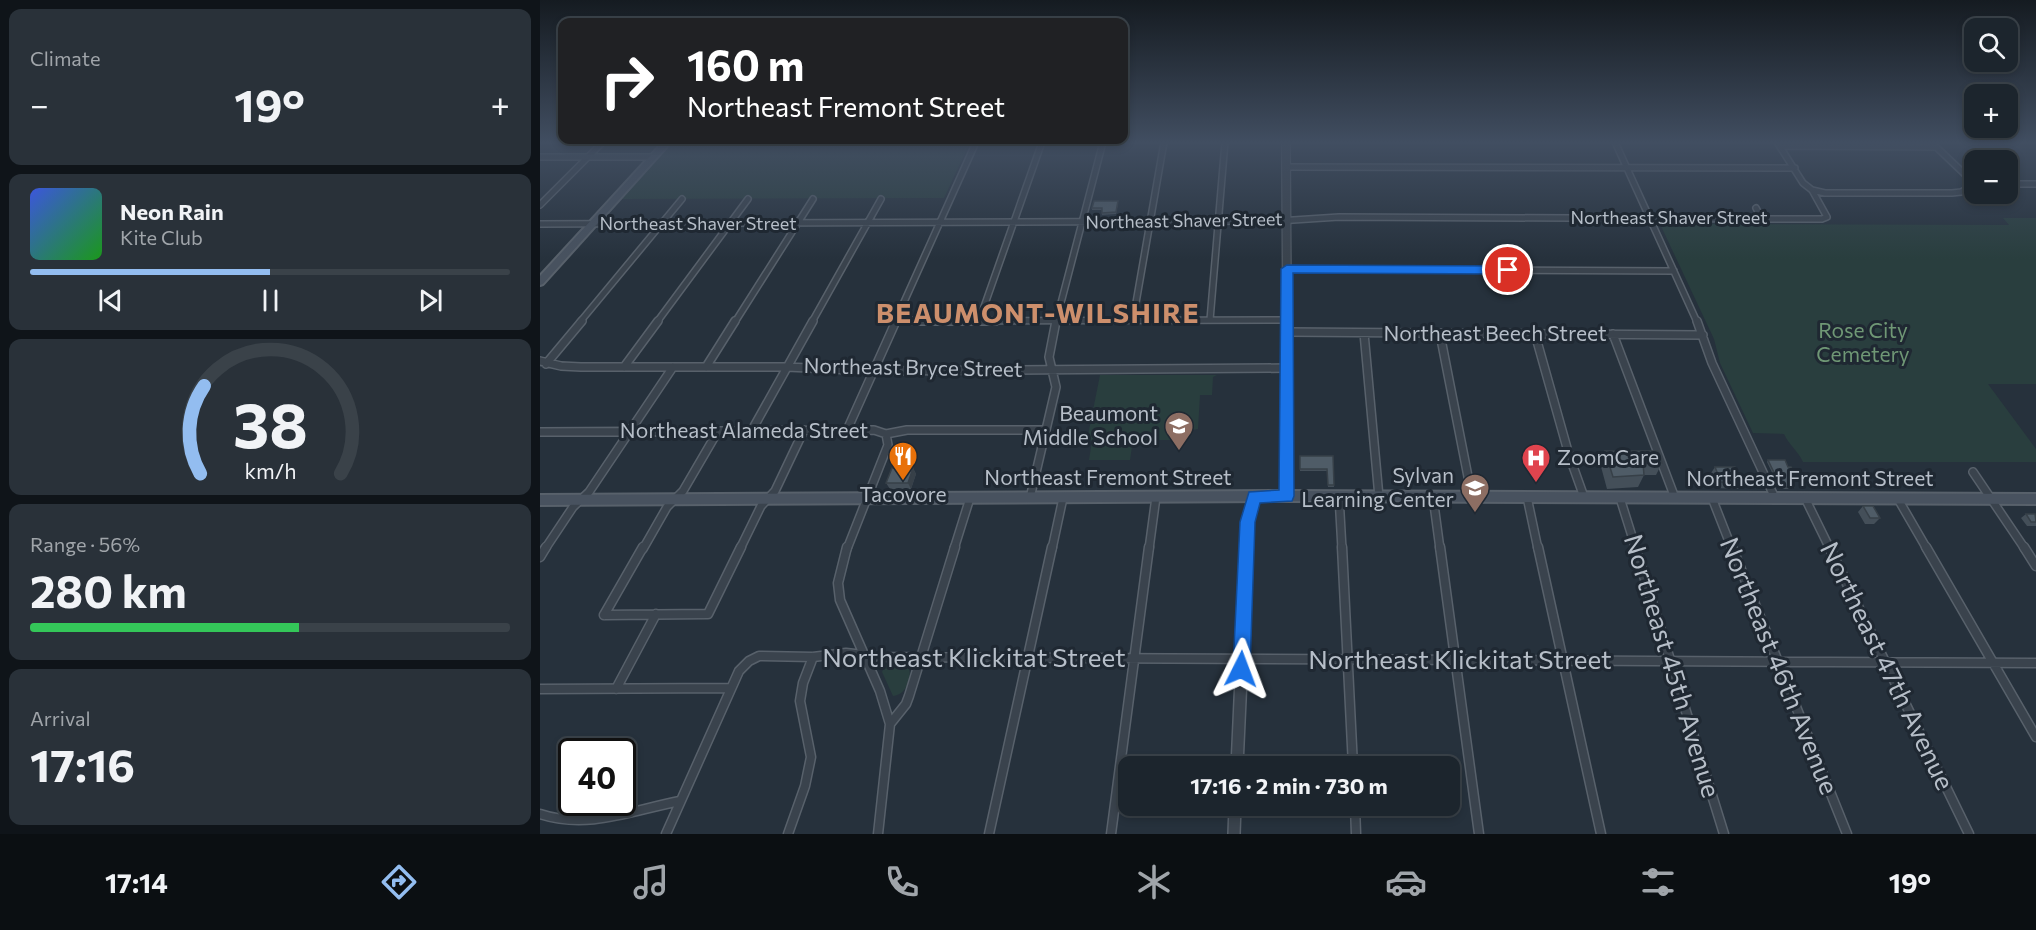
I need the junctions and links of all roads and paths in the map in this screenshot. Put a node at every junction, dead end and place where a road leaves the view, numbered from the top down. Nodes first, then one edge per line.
1 (564, 181) edge
2 (631, 181) edge
3 (959, 181) edge
4 (1028, 181) edge
5 (1093, 181) edge
6 (1157, 181) edge
7 (1222, 181) edge
8 (1286, 181) edge
9 (1633, 181) edge
10 (1802, 181) edge
11 (2018, 184) edge
12 (2036, 184) edge
13 (1812, 190) junction
14 (1964, 190) edge
15 (682, 198) dead end
16 (813, 198) dead end
17 (748, 199) dead end
18 (881, 199) dead end
19 (540, 205) edge
20 (1756, 208) dead end
21 (1650, 218) junction
22 (1762, 219) junction
23 (1287, 220) junction
24 (1218, 221) junction
25 (1014, 222) junction
26 (1082, 222) junction
27 (1150, 222) junction
28 (798, 223) junction
29 (867, 223) junction
30 (940, 223) junction
31 (540, 224) edge
32 (592, 224) junction
33 (661, 224) junction
34 (729, 224) junction
35 (1287, 269) junction
36 (1674, 271) junction
37 (540, 282) edge
38 (1133, 320) junction
39 (1210, 320) junction
40 (1287, 320) junction
41 (896, 321) junction
42 (979, 321) junction
43 (1056, 321) junction
44 (1287, 332) junction
45 (1364, 333) junction
46 (1440, 334) junction
47 (1535, 334) junction
48 (1613, 334) junction
49 (1703, 335) junction
50 (543, 362) edge
51 (624, 367) junction
52 (673, 367) junction
53 (706, 367) junction
54 (787, 367) junction
55 (1288, 368) junction
56 (873, 370) junction
57 (1053, 370) junction
58 (752, 430) junction
59 (804, 430) junction
60 (847, 430) junction
61 (1046, 430) junction
62 (718, 431) junction
63 (540, 432) edge
64 (630, 432) junction
65 (886, 434) junction
66 (1972, 471) dead end
67 (1254, 496) junction
68 (1287, 496) junction
69 (1339, 496) junction
70 (1156, 497) junction
71 (1379, 497) junction
72 (1433, 497) junction
73 (1472, 497) junction
74 (1527, 497) junction
75 (1584, 497) junction
76 (867, 498) junction
77 (970, 498) junction
78 (1030, 498) junction
79 (1063, 498) junction
80 (1620, 498) junction
81 (1675, 498) junction
82 (1712, 498) junction
83 (1774, 498) junction
84 (1805, 498) junction
85 (768, 499) junction
86 (1898, 499) junction
87 (1991, 499) junction
88 (2036, 499) edge
89 (540, 500) edge
90 (581, 500) junction
91 (674, 500) junction
92 (540, 557) edge
93 (2036, 566) edge
94 (656, 614) junction
95 (866, 655) junction
96 (813, 657) junction
97 (921, 657) junction
98 (1028, 657) junction
99 (1134, 658) junction
100 (1242, 659) junction
101 (1348, 659) junction
102 (1455, 660) junction
103 (1563, 660) junction
104 (1670, 661) junction
105 (1778, 662) junction
106 (1885, 662) junction
107 (1993, 663) junction
108 (2036, 663) edge
109 (616, 688) junction
110 (731, 688) junction
111 (540, 689) edge
112 (890, 724) junction
113 (2036, 737) edge
114 (1237, 756) edge
115 (1353, 756) edge
116 (680, 801) junction
117 (540, 814) edge
118 (1235, 816) edge
119 (1355, 816) edge
120 (592, 830) dead end
121 (579, 831) dead end
122 (666, 834) edge
123 (788, 834) edge
124 (878, 834) edge
125 (989, 834) edge
126 (1111, 834) edge
127 (1234, 834) edge
128 (1356, 834) edge
129 (1479, 834) edge
130 (1601, 834) edge
131 (1724, 834) edge
132 (1847, 834) edge
133 (1969, 834) edge

1 - 19 street
2 - 32 main road
3 - 30 street
4 - 25 street
5 - 26 street
6 - 27 street
7 - 24 street
8 - 23 street
9 - 21 street
10 - 13 street
11 - 12 street
13 - 14 street
13 - 22 street, Northeast Shaver Street
15 - 33 street
16 - 28 street
17 - 34 street
18 - 29 street
20 - 22 street
21 - 22 street, Northeast Shaver Street
21 - 23 street, Northeast Shaver Street
21 - 36 street
23 - 24 street, Northeast Shaver Street
23 - 35 street
24 - 27 street, Northeast Shaver Street
24 - 39 street
25 - 26 street, Northeast Shaver Street
25 - 30 street, Northeast Shaver Street
25 - 42 street
26 - 27 street, Northeast Shaver Street
26 - 43 street
27 - 38 street
28 - 29 street, Northeast Shaver Street
28 - 34 street, Northeast Shaver Street
28 - 53 street
29 - 30 street, Northeast Shaver Street
29 - 54 street
30 - 41 street
31 - 32 street, Northeast Shaver Street
32 - 33 street, Northeast Shaver Street
32 - 37 main road
33 - 34 street, Northeast Shaver Street
33 - 50 street
34 - 51 street
35 - 36 street
35 - 40 street
36 - 49 street
38 - 39 street
38 - 43 street
39 - 40 street
40 - 44 street
41 - 42 street
41 - 56 street
42 - 43 street
43 - 57 street
44 - 45 street, Northeast Beech Street
44 - 55 street
45 - 46 street, Northeast Beech Street
45 - 71 street
46 - 47 street, Northeast Beech Street
46 - 73 street
47 - 48 street, Northeast Beech Street
47 - 75 street
48 - 49 street, Northeast Beech Street
48 - 81 street
49 - 83 street
50 - 51 street, Northeast Bryce Street
51 - 52 street, Northeast Bryce Street
52 - 53 street, Northeast Bryce Street
52 - 64 street
53 - 54 street, Northeast Bryce Street
54 - 56 street, Northeast Bryce Street
54 - 58 street
55 - 57 street, Northeast Bryce Street
55 - 68 street
56 - 57 street, Northeast Bryce Street
56 - 60 street
57 - 61 street
58 - 59 street, Northeast Alameda Street
58 - 62 street, Northeast Alameda Street
59 - 60 street, Northeast Alameda Street
59 - 85 street
60 - 65 street, Northeast Alameda Street
61 - 65 street
61 - 78 street
62 - 64 street, Northeast Alameda Street
62 - 91 street
63 - 64 street, Northeast Alameda Street
64 - 90 street
65 - 76 street, Northeast Alameda Street
66 - 87 street
67 - 68 main road, Northeast Fremont Street
67 - 70 main road, Northeast Fremont Street
67 - 100 street
68 - 69 main road, Northeast Fremont Street
69 - 71 main road, Northeast Fremont Street
69 - 101 street
70 - 79 main road, Northeast Fremont Street
70 - 99 street
71 - 72 main road, Northeast Fremont Street
72 - 73 main road, Northeast Fremont Street
72 - 102 street
73 - 74 main road, Northeast Fremont Street
74 - 75 main road, Northeast Fremont Street
74 - 103 street
75 - 80 main road, Northeast Fremont Street
76 - 77 main road, Northeast Fremont Street
76 - 85 main road, Northeast Fremont Street
76 - 95 street, Northeast Alameda Street
77 - 78 main road, Northeast Fremont Street
77 - 97 street
78 - 79 main road, Northeast Fremont Street
79 - 98 street
80 - 81 main road, Northeast Fremont Street
80 - 104 street, Northeast 45th Avenue
81 - 82 main road, Northeast Fremont Street
82 - 83 main road, Northeast Fremont Street
82 - 105 street, Northeast 46th Avenue
83 - 84 main road, Northeast Fremont Street
84 - 86 main road, Northeast Fremont Street
84 - 106 street, Northeast 47th Avenue
85 - 91 main road, Northeast Fremont Street
85 - 94 street
86 - 87 main road, Northeast Fremont Street
86 - 107 street
87 - 88 main road, Northeast Fremont Street
87 - 93 street
89 - 90 main road, Northeast Fremont Street
90 - 91 main road, Northeast Fremont Street
90 - 92 street
91 - 94 street
94 - 109 street
95 - 96 street, Northeast Klickitat Street
95 - 97 street, Northeast Klickitat Street
95 - 112 street, Northeast Alameda Street
96 - 110 street, Northeast Klickitat Street
96 - 123 street
97 - 98 street, Northeast Klickitat Street
97 - 112 street
98 - 99 street, Northeast Klickitat Street
98 - 125 street
99 - 100 street, Northeast Klickitat Street
99 - 126 street
100 - 101 street, Northeast Klickitat Street
100 - 114 street
101 - 102 street, Northeast Klickitat Street
101 - 115 street
102 - 103 street, Northeast Klickitat Street
102 - 129 street
103 - 104 street, Northeast Klickitat Street
103 - 130 street
104 - 105 street, Northeast Klickitat Street
104 - 131 street, Northeast 45th Avenue
105 - 106 street, Northeast Klickitat Street
105 - 132 street, Northeast 46th Avenue
106 - 107 street, Northeast Klickitat Street
106 - 133 street, Northeast 47th Avenue
107 - 108 street, Northeast Klickitat Street
107 - 113 street
109 - 110 street
109 - 111 street
110 - 116 street, Northeast Klickitat Street
112 - 124 street, Northeast Alameda Street
116 - 120 street
116 - 122 street, Northeast Klickitat Street
117 - 121 street
118 - 127 street
119 - 128 street

